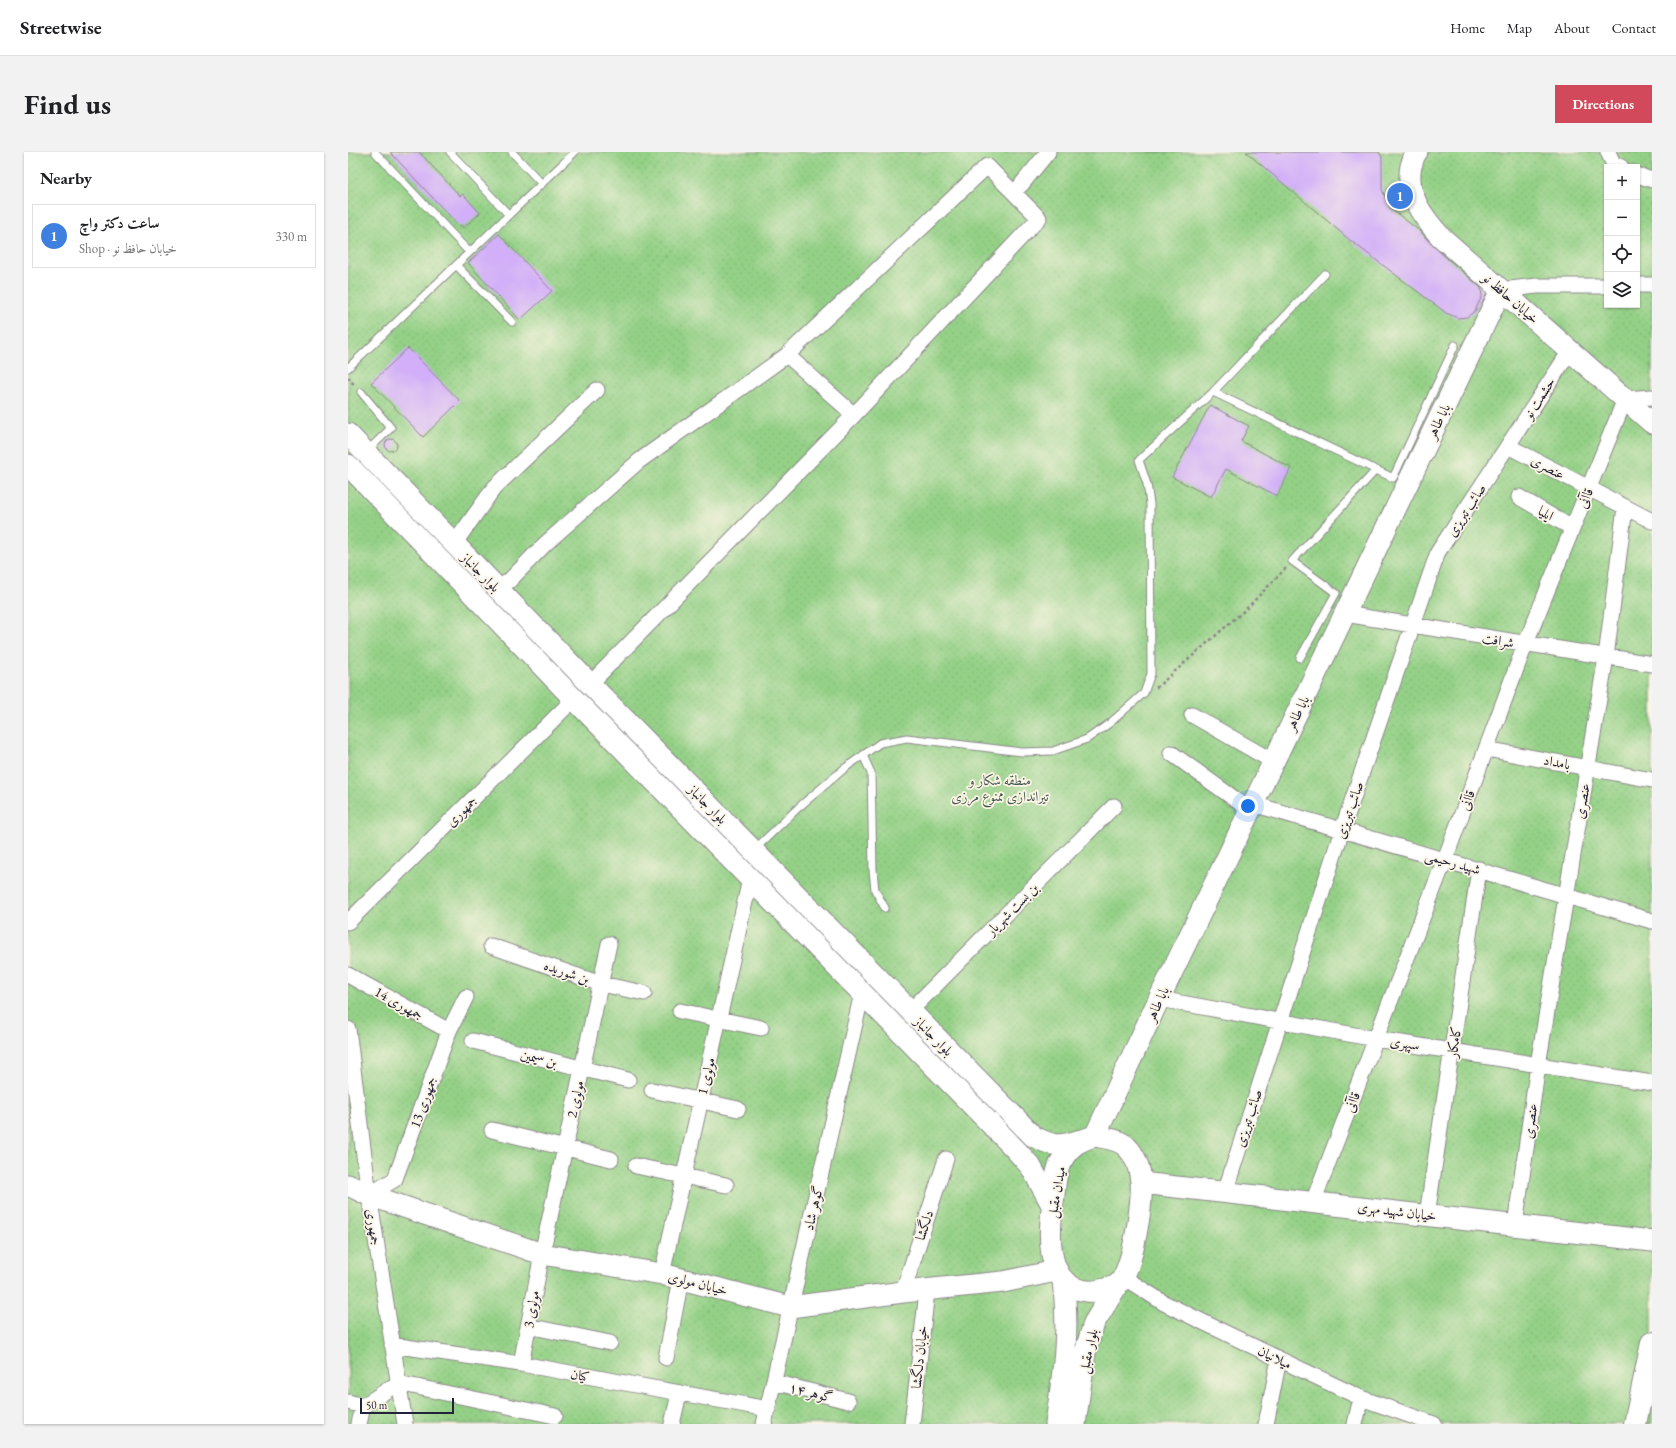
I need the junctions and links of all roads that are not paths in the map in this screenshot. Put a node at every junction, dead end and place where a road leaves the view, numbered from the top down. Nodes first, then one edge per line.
1 (375, 152) edge
2 (450, 152) edge
3 (512, 152) edge
4 (575, 152) edge
5 (1048, 152) edge
6 (1417, 152) edge
7 (1596, 152) edge
8 (1614, 161) edge
9 (1640, 176) edge
10 (1652, 180) edge
11 (542, 184) junction
12 (1021, 185) dead end
13 (509, 215) junction
14 (469, 252) junction
15 (456, 265) junction
16 (1324, 274) dead end
17 (1652, 285) edge
18 (1604, 286) edge
19 (1640, 286) edge
20 (1501, 290) junction
21 (512, 322) dead end
22 (1455, 345) dead end
23 (1570, 351) junction
24 (787, 355) junction
25 (348, 368) edge
26 (597, 390) dead end
27 (361, 392) dead end
28 (1213, 392) junction
29 (1652, 397) edge
30 (1625, 399) junction
31 (854, 415) junction
32 (1652, 423) edge
33 (348, 434) edge
34 (1508, 446) junction
35 (366, 452) junction
36 (348, 465) edge
37 (1376, 470) junction
38 (1589, 488) junction
39 (1519, 498) dead end
40 (1625, 507) junction
41 (1652, 521) edge
42 (1572, 528) junction
43 (454, 544) junction
44 (498, 589) junction
45 (1345, 614) junction
46 (1412, 625) junction
47 (1525, 645) junction
48 (1606, 657) junction
49 (1300, 658) dead end
50 (1652, 664) edge
51 (590, 684) junction
52 (574, 699) junction
53 (1192, 715) dead end
54 (1486, 749) junction
55 (1171, 753) dead end
56 (863, 756) junction
57 (1274, 762) junction
58 (1587, 768) junction
59 (1652, 780) edge
60 (1114, 806) dead end
61 (1252, 807) junction
62 (1342, 830) junction
63 (753, 851) junction
64 (1445, 859) junction
65 (1479, 869) junction
66 (750, 879) junction
67 (1566, 895) junction
68 (885, 908) dead end
69 (1652, 921) edge
70 (348, 922) edge
71 (609, 944) dead end
72 (491, 946) dead end
73 (348, 975) edge
74 (601, 984) junction
75 (644, 993) dead end
76 (862, 993) junction
77 (466, 997) dead end
78 (1159, 1000) junction
79 (680, 1011) dead end
80 (910, 1011) junction
81 (719, 1019) junction
82 (1280, 1021) junction
83 (761, 1028) dead end
84 (348, 1029) edge
85 (449, 1031) junction
86 (1376, 1038) junction
87 (474, 1041) dead end
88 (1453, 1051) junction
89 (1538, 1065) junction
90 (582, 1069) junction
91 (628, 1080) dead end
92 (1652, 1083) edge
93 (652, 1090) dead end
94 (700, 1102) junction
95 (738, 1109) dead end
96 (492, 1130) dead end
97 (1088, 1138) junction
98 (565, 1148) junction
99 (611, 1159) dead end
100 (946, 1159) dead end
101 (636, 1166) dead end
102 (684, 1176) junction
103 (1141, 1183) junction
104 (348, 1185) edge
105 (726, 1185) dead end
106 (1225, 1192) junction
107 (369, 1195) junction
108 (1313, 1202) junction
109 (1052, 1205) junction
110 (1427, 1215) junction
111 (1515, 1225) junction
112 (1652, 1241) edge
113 (542, 1254) junction
114 (671, 1276) junction
115 (1060, 1276) junction
116 (1121, 1280) junction
117 (927, 1291) junction
118 (903, 1292) junction
119 (790, 1307) junction
120 (528, 1326) junction
121 (610, 1343) dead end
122 (392, 1344) junction
123 (1651, 1350) edge
124 (666, 1358) dead end
125 (1279, 1359) junction
126 (521, 1364) junction
127 (774, 1382) junction
128 (398, 1383) junction
129 (679, 1394) junction
130 (1361, 1398) junction
131 (848, 1401) dead end
132 (348, 1402) edge
133 (363, 1406) junction
134 (768, 1409) junction
135 (555, 1416) dead end
136 (359, 1424) edge
137 (405, 1424) edge
138 (672, 1424) edge
139 (764, 1424) edge
140 (912, 1424) edge
141 (1056, 1424) edge
142 (1075, 1424) edge
143 (1266, 1424) edge
144 (1355, 1424) edge
145 (1434, 1424) edge
146 (1635, 1424) edge

1 - 14 lane
2 - 13 lane
3 - 11 lane
4 - 11 lane
5 - 12 street
6 - 20 main road, خیابان حافظ نو
7 - 8 street
9 - 10 street
11 - 13 lane
13 - 14 lane
14 - 15 lane
15 - 21 lane
15 - 25 lane
16 - 28 lane
17 - 19 street
18 - 20 street
20 - 23 main road, خیابان حافظ نو
20 - 45 main road, بابا طاهر
22 - 37 lane
23 - 30 main road, خیابان حافظ نو
23 - 34 street, حشمت نو
24 - 31 street
24 - 31 street
24 - 44 street
26 - 43 street
27 - 35 lane
28 - 37 lane
28 - 56 lane
29 - 30 street
30 - 32 main road, خیابان حافظ نو
30 - 38 street, قاآنی
31 - 51 street
33 - 35 main road, بلوار جانباز
34 - 38 street, عنصری
34 - 46 street, صائب تبریزی
35 - 43 main road, بلوار جانباز
36 - 52 main road, بلوار جانباز
37 - 49 lane
38 - 40 street, عنصری
38 - 42 street, قاآنی
39 - 42 street, ایلیا
40 - 41 street
40 - 48 street, عنصری
42 - 47 street, قاآنی
43 - 44 main road, بلوار جانباز
44 - 51 main road, بلوار جانباز
45 - 46 street, شرافت
45 - 57 main road, بابا طاهر
46 - 47 street, شرافت
46 - 62 street, صائب تبریزی
47 - 48 street, شرافت
47 - 54 street, قاآنی
48 - 50 street, شرافت
48 - 58 street, عنصری
51 - 52 main road
51 - 63 main road, بلوار جانباز
52 - 66 main road, بلوار جانباز
52 - 70 street, جمهوری
53 - 57 street
54 - 58 street, بامداد
54 - 64 street, قاآنی
55 - 61 street, شهید رحیمی
56 - 63 lane
56 - 68 lane
57 - 61 main road, بابا طاهر
58 - 59 street, بامداد
58 - 67 street, عنصری
60 - 80 street, بن بست شهریار
61 - 62 street, شهید رحیمی
61 - 78 main road, بابا طاهر
62 - 64 street, شهید رحیمی
62 - 82 street, صائب تبریزی
63 - 80 main road, بلوار جانباز
64 - 65 street, شهید رحیمی
64 - 86 street, قاآنی
65 - 67 street, شهید رحیمی
65 - 88 street, کامکار
66 - 76 main road, بلوار جانباز
66 - 81 street, مولوی 1
67 - 69 street, شهید رحیمی
67 - 89 street, عنصری
71 - 74 street, مولوی 2
72 - 74 street, بن شوریده
73 - 85 street, جمهوری 14
74 - 75 street, بن شوریده
74 - 90 street, مولوی 2
76 - 109 main road, بلوار جانباز
76 - 119 street, گوهر شاد
77 - 85 street, جمهوری 13
78 - 82 street, سپهری
78 - 97 main road, بابا طاهر
79 - 81 street
80 - 97 main road, بلوار جانباز
81 - 83 street
81 - 94 street, مولوی 1
82 - 86 street, سپهری
82 - 106 street, صائب تبریزی
84 - 107 street, جمهوری
85 - 107 street, جمهوری 13
86 - 88 street, سپهری
86 - 108 street, قاآنی
87 - 90 street, بن سیمین
88 - 89 street, سپهری
88 - 110 street, کامکار
89 - 92 street, سپهری
89 - 111 street, عنصری
90 - 91 street, بن سیمین
90 - 98 street, مولوی 2
93 - 94 street
94 - 95 street
94 - 102 street, مولوی 1
96 - 98 street
97 - 103 main road
97 - 109 main road, میدان مقبل
98 - 99 street
98 - 113 street, مولوی 2
100 - 118 street, دلگشا
101 - 102 street
102 - 105 street
102 - 114 street, مولوی 1
103 - 106 main road, خیابان شهید مهری
103 - 116 main road
104 - 107 main road, خیابان مولوی
106 - 108 main road, خیابان شهید مهری
107 - 113 main road, خیابان مولوی
107 - 122 street, جمهوری
108 - 110 main road, خیابان شهید مهری
109 - 115 main road, میدان مقبل
110 - 111 main road, خیابان شهید مهری
111 - 112 main road, خیابان شهید مهری
113 - 114 main road, خیابان مولوی
113 - 120 street, مولوی 3
114 - 119 main road, خیابان مولوی
114 - 124 street, مولوی 1
115 - 116 main road
115 - 117 main road, خیابان مولوی
115 - 141 main road, بلوار مقبل
116 - 125 street, میلانیان
116 - 142 main road, بلوار مقبل
117 - 118 main road, خیابان مولوی
117 - 140 street, خیابان دلگشا
118 - 119 main road, خیابان مولوی
119 - 127 street, گوهر شاد
120 - 121 street
120 - 126 street, مولوی 3
122 - 126 street, کیان
122 - 128 street, جمهوری
123 - 146 main road
125 - 130 street, میلانیان
125 - 143 street
126 - 129 street, کیان
127 - 131 street, گوهر ۱۴
127 - 134 street, گوهر شاد
128 - 133 street
128 - 135 street
128 - 137 street, جمهوری
129 - 134 street, کیان
129 - 138 street
130 - 144 street
130 - 145 street, میلانیان
132 - 133 street
133 - 136 street
134 - 139 street, گوهر شاد

